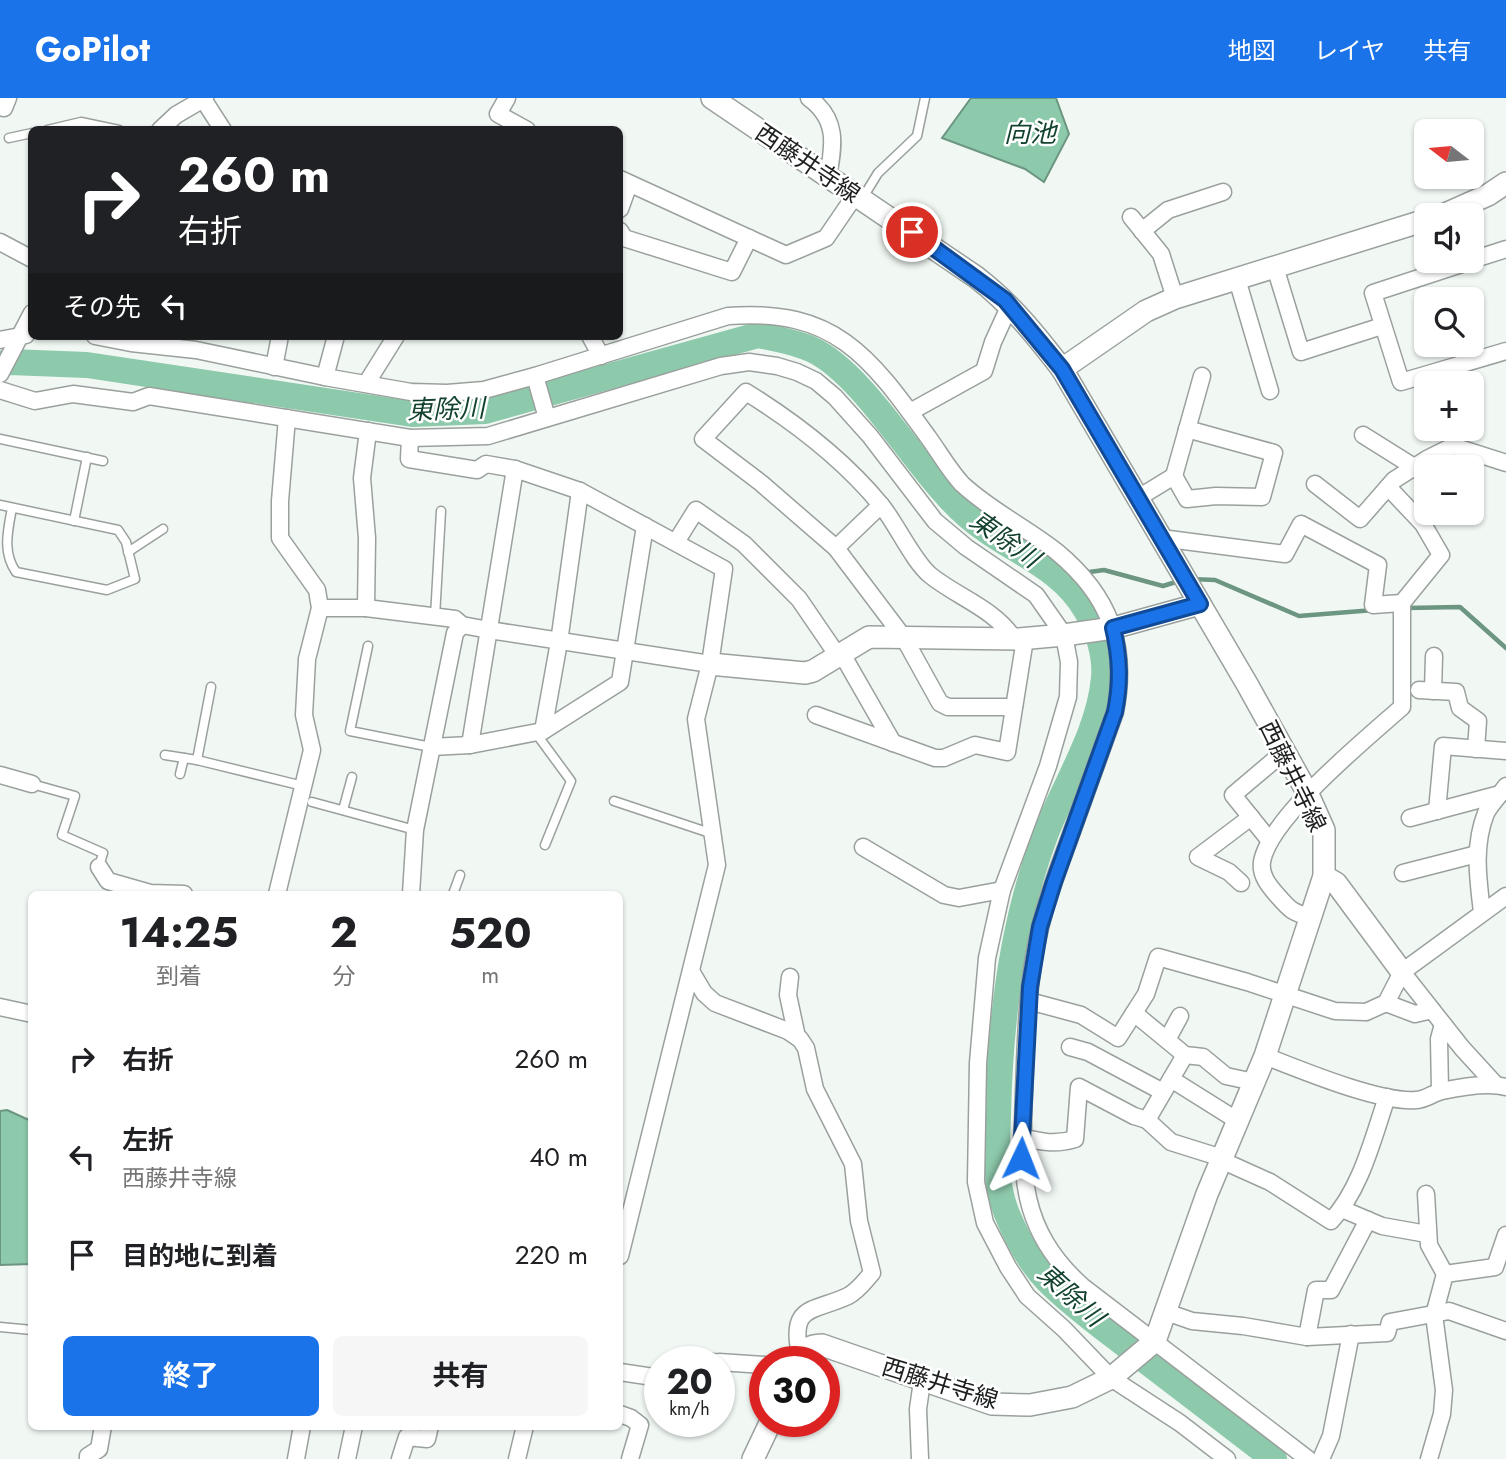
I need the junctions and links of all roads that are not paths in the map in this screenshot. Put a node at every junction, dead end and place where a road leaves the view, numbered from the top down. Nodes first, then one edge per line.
1 (8, 98) edge
2 (507, 98) edge
3 (712, 98) edge
4 (809, 98) edge
5 (925, 98) edge
6 (204, 99) edge
7 (0, 103) edge
8 (64, 126) edge
9 (100, 126) edge
10 (164, 126) edge
11 (221, 126) edge
12 (520, 126) edge
13 (28, 134) edge
14 (9, 138) dead end
15 (828, 176) junction
16 (624, 181) edge
17 (1506, 183) edge
18 (1223, 192) dead end
19 (859, 197) junction
20 (1471, 203) edge
21 (1130, 218) dead end
22 (1414, 224) edge
23 (1142, 231) junction
24 (623, 236) edge
25 (748, 238) junction
26 (0, 242) edge
27 (1506, 249) edge
28 (28, 257) edge
29 (1484, 257) edge
30 (1275, 267) junction
31 (1434, 273) edge
32 (1237, 279) junction
33 (1175, 298) junction
34 (1010, 305) junction
35 (28, 320) edge
36 (1382, 326) junction
37 (16, 339) edge
38 (113, 340) edge
39 (279, 340) edge
40 (335, 340) edge
41 (394, 340) edge
42 (592, 340) edge
43 (1506, 351) edge
44 (601, 356) junction
45 (274, 366) junction
46 (1062, 369) junction
47 (0, 374) edge
48 (1202, 376) dead end
49 (325, 377) junction
50 (535, 380) junction
51 (366, 384) junction
52 (0, 390) edge
53 (1270, 391) dead end
54 (910, 412) junction
55 (546, 415) junction
56 (287, 418) junction
57 (1187, 429) junction
58 (368, 432) junction
59 (1363, 435) dead end
60 (410, 438) junction
61 (0, 439) edge
62 (1436, 455) edge
63 (1481, 455) edge
64 (1484, 456) edge
65 (87, 457) junction
66 (103, 461) dead end
67 (1506, 463) edge
68 (1414, 467) joint
69 (515, 469) junction
70 (1174, 476) junction
71 (1315, 484) dead end
72 (1388, 487) junction
73 (580, 491) junction
74 (1138, 498) junction
75 (0, 505) edge
76 (881, 505) junction
77 (12, 508) junction
78 (442, 511) dead end
79 (74, 521) junction
80 (645, 526) junction
81 (163, 528) dead end
82 (1161, 538) junction
83 (676, 542) junction
84 (836, 548) junction
85 (128, 552) junction
86 (1402, 603) junction
87 (1200, 604) junction
88 (320, 608) junction
89 (366, 608) junction
90 (435, 617) junction
91 (461, 625) junction
92 (1113, 628) junction
93 (489, 630) junction
94 (1063, 635) junction
95 (904, 638) junction
96 (1020, 639) junction
97 (559, 642) junction
98 (368, 646) dead end
99 (625, 652) junction
100 (840, 655) junction
101 (1434, 656) dead end
102 (710, 664) junction
103 (211, 687) dead end
104 (1014, 707) junction
105 (816, 715) dead end
106 (539, 732) junction
107 (893, 743) junction
108 (470, 745) junction
109 (431, 747) junction
110 (1476, 749) junction
111 (1284, 751) junction
112 (1506, 751) edge
113 (165, 755) dead end
114 (184, 758) junction
115 (197, 760) junction
116 (0, 775) edge
117 (180, 775) dead end
118 (352, 778) dead end
119 (32, 784) joint
120 (303, 786) junction
121 (1503, 790) edge
122 (1307, 792) junction
123 (614, 801) dead end
124 (312, 802) dead end
125 (342, 810) junction
126 (1437, 811) junction
127 (1251, 817) junction
128 (1410, 818) dead end
129 (415, 830) junction
130 (713, 834) junction
131 (1270, 841) junction
132 (545, 845) dead end
133 (863, 847) dead end
134 (1477, 854) junction
135 (1403, 873) dead end
136 (460, 875) dead end
137 (1324, 876) junction
138 (103, 881) edge
139 (1241, 883) dead end
140 (1002, 890) junction
141 (142, 891) edge
142 (278, 891) edge
143 (411, 891) edge
144 (454, 891) edge
145 (1506, 896) edge
146 (1482, 912) junction
147 (1312, 918) junction
148 (691, 971) junction
149 (1402, 972) junction
150 (790, 977) dead end
151 (1286, 996) junction
152 (1029, 1001) junction
153 (1387, 1003) junction
154 (0, 1007) edge
155 (1432, 1010) junction
156 (28, 1013) edge
157 (1134, 1013) junction
158 (1180, 1016) dead end
159 (1443, 1024) junction
160 (797, 1037) junction
161 (1167, 1040) junction
162 (1070, 1047) dead end
163 (1185, 1055) junction
164 (1265, 1056) junction
165 (1254, 1082) junction
166 (1167, 1085) junction
167 (1500, 1085) edge
168 (1440, 1091) junction
169 (1387, 1097) junction
170 (1147, 1120) junction
171 (1238, 1121) junction
172 (1022, 1137) junction
173 (1222, 1159) junction
174 (1426, 1194) dead end
175 (1342, 1209) junction
176 (1368, 1220) junction
177 (1427, 1234) junction
178 (1506, 1235) edge
179 (623, 1244) edge
180 (1500, 1269) edge
181 (1445, 1274) junction
182 (1166, 1311) junction
183 (1434, 1315) junction
184 (0, 1326) edge
185 (28, 1330) edge
186 (1506, 1331) edge
187 (1351, 1334) junction
188 (1307, 1337) junction
189 (1155, 1341) junction
190 (797, 1346) edge
191 (840, 1351) edge
192 (623, 1372) edge
193 (1117, 1374) junction
194 (644, 1376) edge
195 (922, 1381) junction
196 (623, 1414) edge
197 (102, 1430) edge
198 (301, 1430) edge
199 (353, 1430) edge
200 (429, 1430) edge
201 (524, 1430) edge
202 (763, 1437) edge
203 (88, 1459) edge
204 (296, 1459) edge
205 (347, 1459) edge
206 (400, 1459) edge
207 (517, 1459) edge
208 (630, 1459) edge
209 (752, 1459) edge
210 (920, 1459) edge
211 (1227, 1459) edge
212 (1308, 1459) edge
213 (1321, 1459) edge
214 (1429, 1459) edge

1 - 7 street
2 - 12 street
3 - 15 main road, 西藤井寺線
4 - 15 street
5 - 19 lane
6 - 10 street
6 - 11 street
8 - 9 lane
13 - 14 lane
15 - 19 main road, 西藤井寺線
16 - 25 street
17 - 20 main road
18 - 23 street
19 - 25 street
19 - 34 main road, 西藤井寺線
21 - 23 street
22 - 30 main road
23 - 33 street
24 - 25 street
26 - 28 street
27 - 29 street
30 - 32 main road
30 - 36 street
31 - 36 street
32 - 33 main road
32 - 53 street
33 - 46 main road
34 - 46 main road, 西藤井寺線
34 - 54 street
35 - 37 street
36 - 43 street
37 - 47 street
38 - 45 street
39 - 45 street
40 - 49 street
41 - 51 street
42 - 44 street
44 - 50 street
44 - 54 street
45 - 49 street
46 - 74 main road, 西藤井寺線
48 - 57 street
49 - 51 street
50 - 51 street
50 - 55 street
52 - 56 street
54 - 92 street
55 - 60 street
55 - 94 street
56 - 58 street
56 - 88 street
57 - 70 street
57 - 70 street
58 - 60 street
58 - 89 street
59 - 68 street
60 - 69 street
61 - 65 lane
62 - 63 street
64 - 67 street
65 - 66 lane
65 - 79 lane
68 - 72 street
69 - 73 street
69 - 93 street
70 - 74 street
71 - 72 street
72 - 86 street
73 - 80 street
73 - 97 street
74 - 82 main road, 西藤井寺線
75 - 77 lane
76 - 84 street
76 - 84 street
76 - 96 street
77 - 79 lane
77 - 85 lane
78 - 90 lane
79 - 85 lane
80 - 83 street
80 - 99 street
81 - 85 lane
82 - 86 street
82 - 87 main road, 西藤井寺線
83 - 100 street
83 - 102 street
84 - 95 street
86 - 122 street
87 - 92 main road
87 - 111 main road, 西藤井寺線
88 - 89 street
88 - 120 street
89 - 90 street
90 - 91 street
91 - 93 street
91 - 109 street
92 - 94 main road
92 - 152 street
93 - 97 street
93 - 108 street
94 - 96 main road
94 - 140 street
95 - 96 main road
95 - 100 main road
95 - 104 street
96 - 104 street
97 - 99 street
97 - 106 street
98 - 109 lane
99 - 102 street
99 - 106 street
100 - 102 main road
100 - 107 street
101 - 110 street
102 - 130 street
103 - 115 lane
104 - 107 street
105 - 107 street
106 - 108 street
106 - 132 lane
108 - 109 street
109 - 129 street
110 - 112 street
110 - 126 street
111 - 122 main road, 西藤井寺線
111 - 127 street
113 - 114 lane
114 - 115 lane
114 - 117 lane
115 - 120 lane
116 - 119 street
118 - 125 lane
119 - 138 lane
120 - 142 street
121 - 126 street
121 - 134 street
122 - 131 street
122 - 137 main road, 西藤井寺線
123 - 130 lane
124 - 125 lane
125 - 129 lane
126 - 128 street
127 - 131 street
127 - 139 street
129 - 143 street
130 - 148 street
131 - 147 street
133 - 140 street
134 - 135 street
134 - 146 street
136 - 144 lane
137 - 147 main road, 西藤井寺線
137 - 149 main road
138 - 141 street
140 - 193 street
145 - 146 street
146 - 149 street
147 - 151 main road, 西藤井寺線
148 - 160 street
148 - 179 street
149 - 153 street
149 - 155 street
150 - 160 street
151 - 153 street
151 - 157 street
151 - 164 main road, 西藤井寺線
152 - 157 street
152 - 172 street
153 - 155 street
154 - 156 street
155 - 159 street
157 - 161 street
158 - 161 street
159 - 167 street
159 - 168 street
160 - 190 street
161 - 163 street
162 - 166 street
163 - 165 street
163 - 166 street
164 - 165 main road, 西藤井寺線
164 - 169 street
165 - 171 main road, 西藤井寺線
166 - 170 street
166 - 171 street
167 - 168 street
168 - 169 street
169 - 175 street
170 - 172 street
170 - 173 street
171 - 173 main road, 西藤井寺線
172 - 189 street
173 - 175 street
173 - 182 main road, 西藤井寺線
174 - 177 street
175 - 176 street
176 - 177 street
176 - 188 street
177 - 181 street
178 - 180 street
180 - 181 street
181 - 183 street
182 - 188 street
182 - 189 main road, 西藤井寺線
183 - 186 street
183 - 187 street
183 - 214 street
184 - 185 lane
187 - 188 street
187 - 213 street
189 - 193 main road, 西藤井寺線
189 - 212 street
191 - 195 main road, 西藤井寺線
192 - 194 street
193 - 195 main road, 西藤井寺線
193 - 211 street
195 - 210 street
196 - 208 street
197 - 203 street
198 - 204 street
199 - 205 street
200 - 206 street
201 - 207 street
202 - 209 main road

